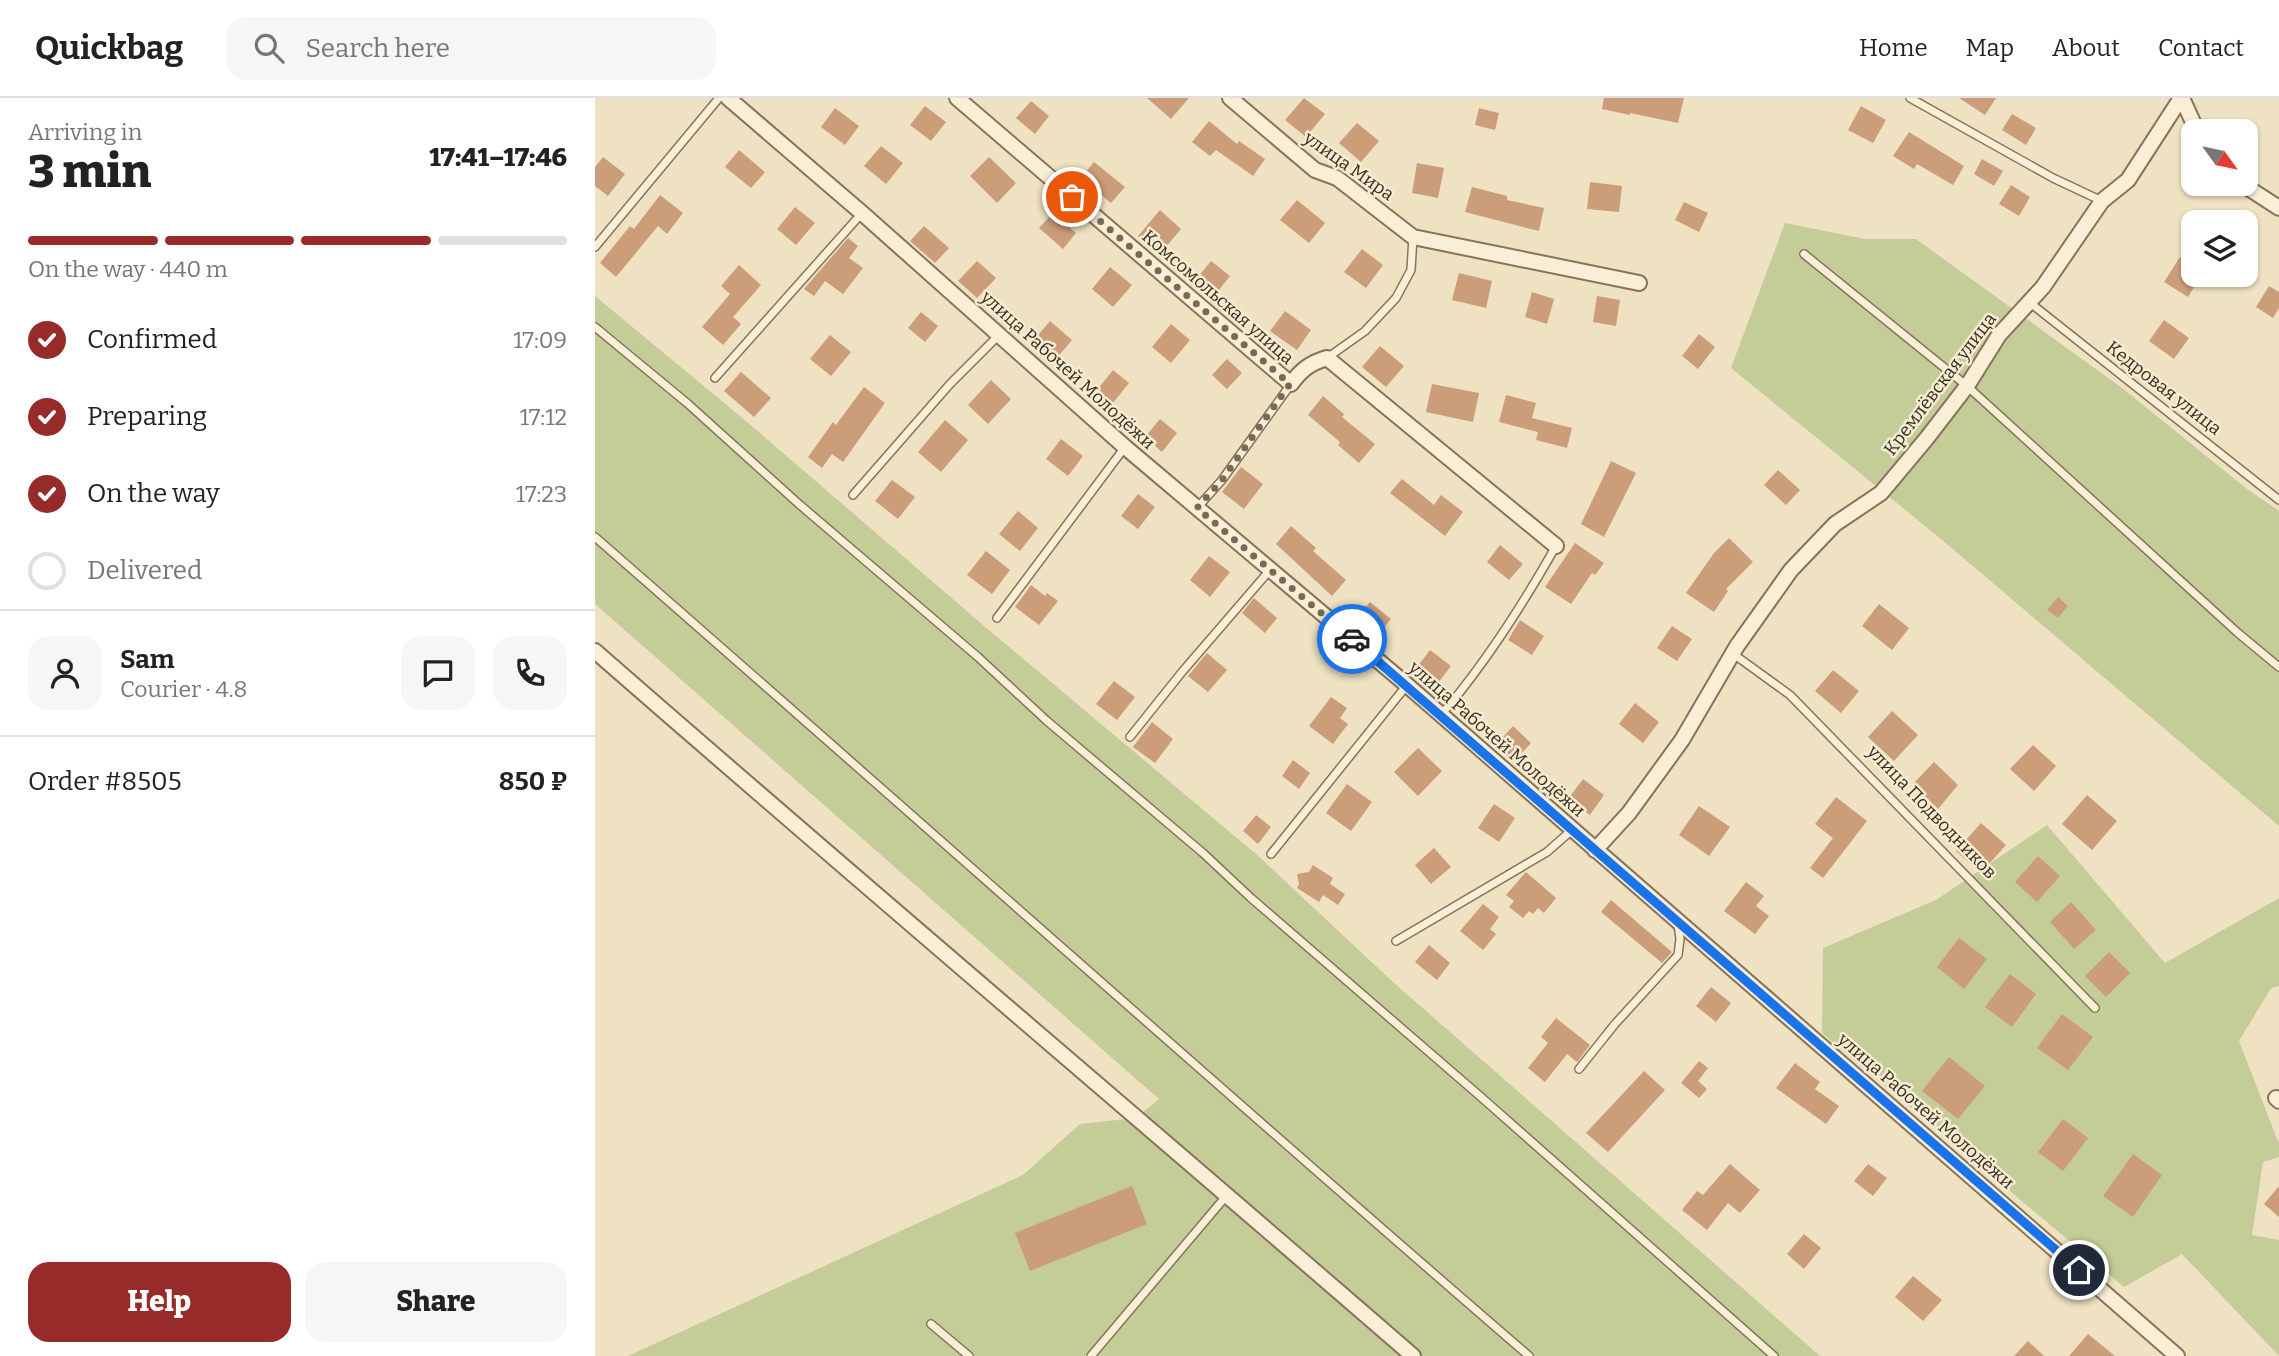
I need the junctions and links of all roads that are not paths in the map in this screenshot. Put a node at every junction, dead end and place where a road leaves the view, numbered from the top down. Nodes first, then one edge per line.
1 (719, 98) edge
2 (728, 98) edge
3 (957, 98) edge
4 (1230, 98) edge
5 (1910, 98) edge
6 (2181, 98) edge
7 (2191, 119) edge
8 (2258, 194) edge
9 (2102, 201) junction
10 (2279, 208) edge
11 (862, 213) junction
12 (1413, 237) junction
13 (595, 247) edge
14 (1804, 254) dead end
15 (1639, 283) dead end
16 (2029, 301) junction
17 (595, 327) edge
18 (999, 335) junction
19 (1328, 358) junction
20 (715, 377) dead end
21 (1290, 384) junction
22 (1967, 386) junction
23 (1125, 447) junction
24 (853, 495) dead end
25 (2279, 500) edge
26 (1197, 508) junction
27 (595, 537) edge
28 (1556, 546) joint
29 (1270, 570) junction
30 (997, 618) dead end
31 (595, 651) edge
32 (1733, 653) junction
33 (2279, 667) edge
34 (1407, 685) junction
35 (1440, 715) junction
36 (1131, 737) dead end
37 (1572, 831) junction
38 (1595, 850) junction
39 (1271, 854) dead end
40 (1678, 921) junction
41 (1396, 941) dead end
42 (2095, 1008) dead end
43 (1579, 1069) dead end
44 (1227, 1195) junction
45 (931, 1324) dead end
46 (2171, 1354) edge
47 (969, 1356) edge
48 (1091, 1356) edge
49 (1413, 1356) edge
50 (1529, 1356) edge
51 (1774, 1356) edge

1 - 13 lane
2 - 11 street, улица Рабочей Молодёжи
3 - 21 street, Комсомольская улица
4 - 12 street, улица Мира
5 - 9 lane
6 - 7 street
6 - 9 street, Кремлёвская улица
8 - 10 street
9 - 16 street, Кремлёвская улица
11 - 18 street, улица Рабочей Молодёжи
11 - 20 lane
12 - 15 street
12 - 19 lane
14 - 22 lane
16 - 22 street, Кремлёвская улица
16 - 25 lane, Кедровая улица
17 - 51 lane
18 - 23 street, улица Рабочей Молодёжи
18 - 24 lane
19 - 21 street, Комсомольская улица
19 - 28 street
21 - 26 lane
22 - 32 street, Кремлёвская улица
22 - 33 lane
23 - 26 street, улица Рабочей Молодёжи
23 - 30 lane
26 - 29 street, улица Рабочей Молодёжи
27 - 50 lane
28 - 35 lane
29 - 34 street, улица Рабочей Молодёжи
29 - 36 lane
31 - 44 street
32 - 38 street, Кремлёвская улица
32 - 42 lane, улица Подводников
34 - 35 street, улица Рабочей Молодёжи
34 - 39 lane
35 - 37 street, улица Рабочей Молодёжи
37 - 38 street, улица Рабочей Молодёжи
37 - 41 lane
38 - 40 street, улица Рабочей Молодёжи
40 - 43 lane
40 - 46 street, улица Рабочей Молодёжи
44 - 48 lane
44 - 49 street
45 - 47 lane

